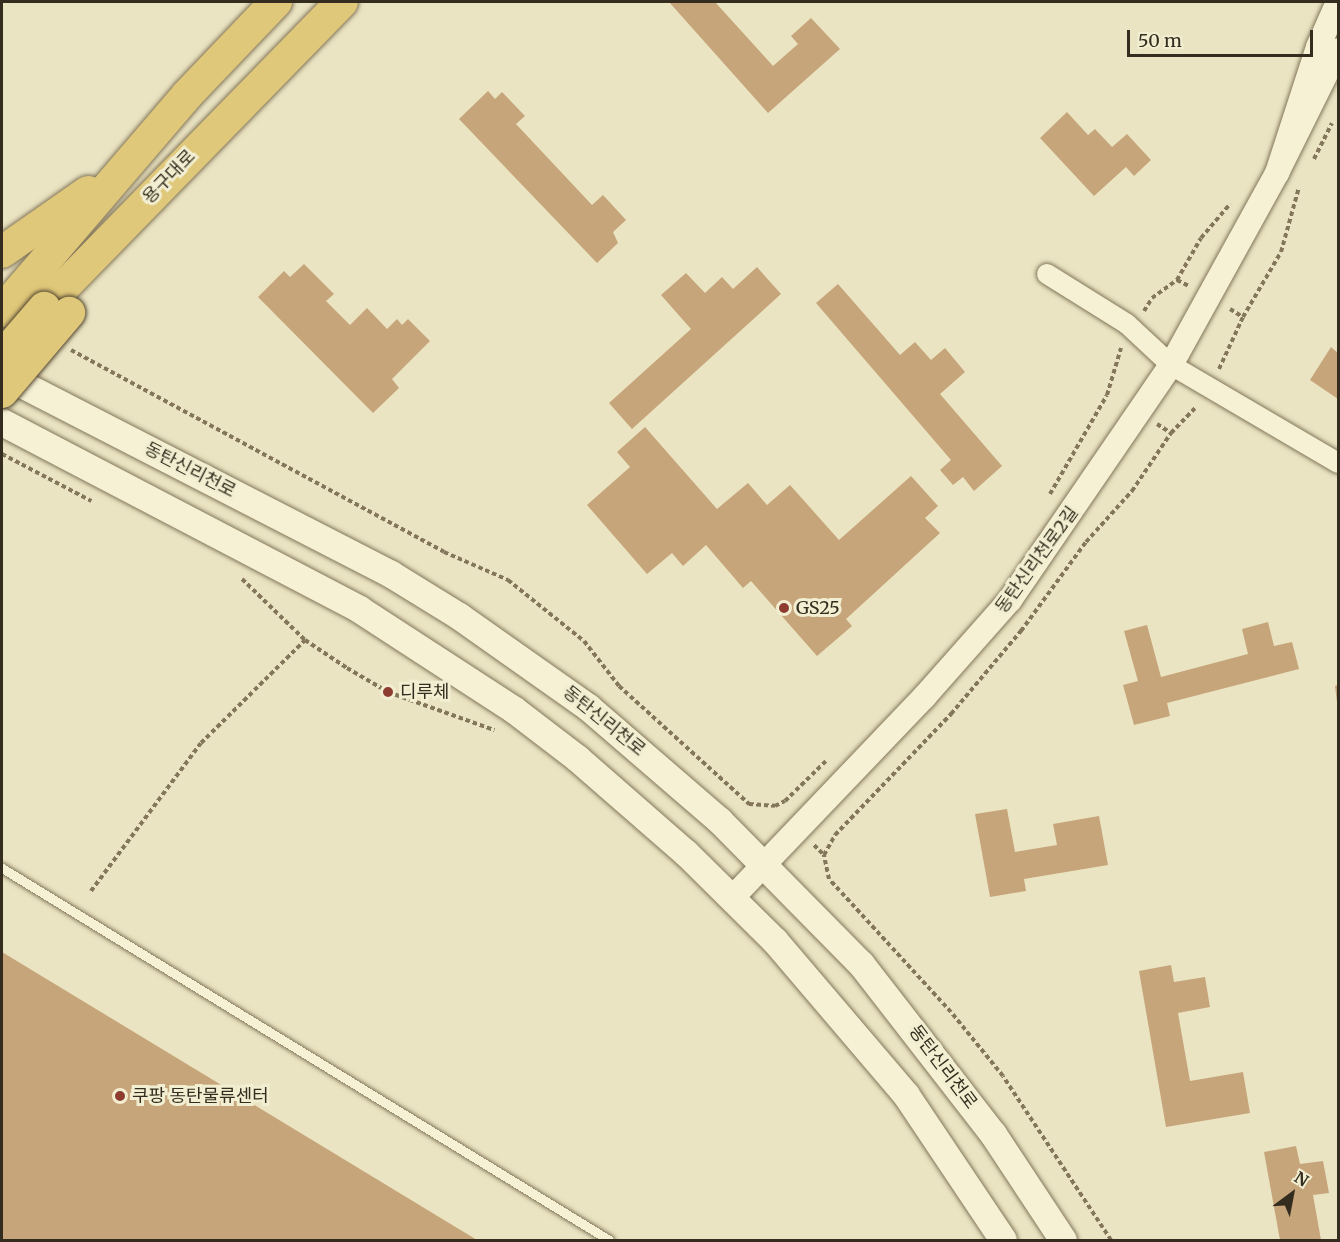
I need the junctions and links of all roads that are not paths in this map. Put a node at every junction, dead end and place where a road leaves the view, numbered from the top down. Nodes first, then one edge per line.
1 (276, 2) edge
2 (342, 2) edge
3 (1338, 2) edge
4 (1338, 50) edge
5 (121, 169) junction
6 (1277, 173) junction
7 (2, 252) edge
8 (1047, 274) dead end
9 (50, 297) junction
10 (2, 311) edge
11 (2, 357) edge
12 (1171, 365) junction
13 (2, 374) edge
14 (2, 392) edge
15 (2, 422) edge
16 (1338, 463) edge
17 (765, 863) junction
18 (2, 868) edge
19 (732, 898) junction
20 (609, 1240) edge
21 (1003, 1240) edge
22 (1063, 1240) edge

1 - 5 highway, 용구대로
2 - 9 highway, 용구대로
3 - 6 street, 동탄신리천로2길
4 - 6 street, 동탄신리천로2길
5 - 7 highway
5 - 9 highway, 용구대로
6 - 12 street, 동탄신리천로2길
8 - 12 street
9 - 10 highway, 용구대로
9 - 11 highway, 용구대로, bridge
9 - 14 highway, bridge
12 - 16 street
12 - 17 street, 동탄신리천로2길
13 - 17 main road, 동탄신리천로
15 - 19 main road
17 - 19 street, 동탄신리천로2길
17 - 22 main road, 동탄신리천로
18 - 20 lane
19 - 21 main road

